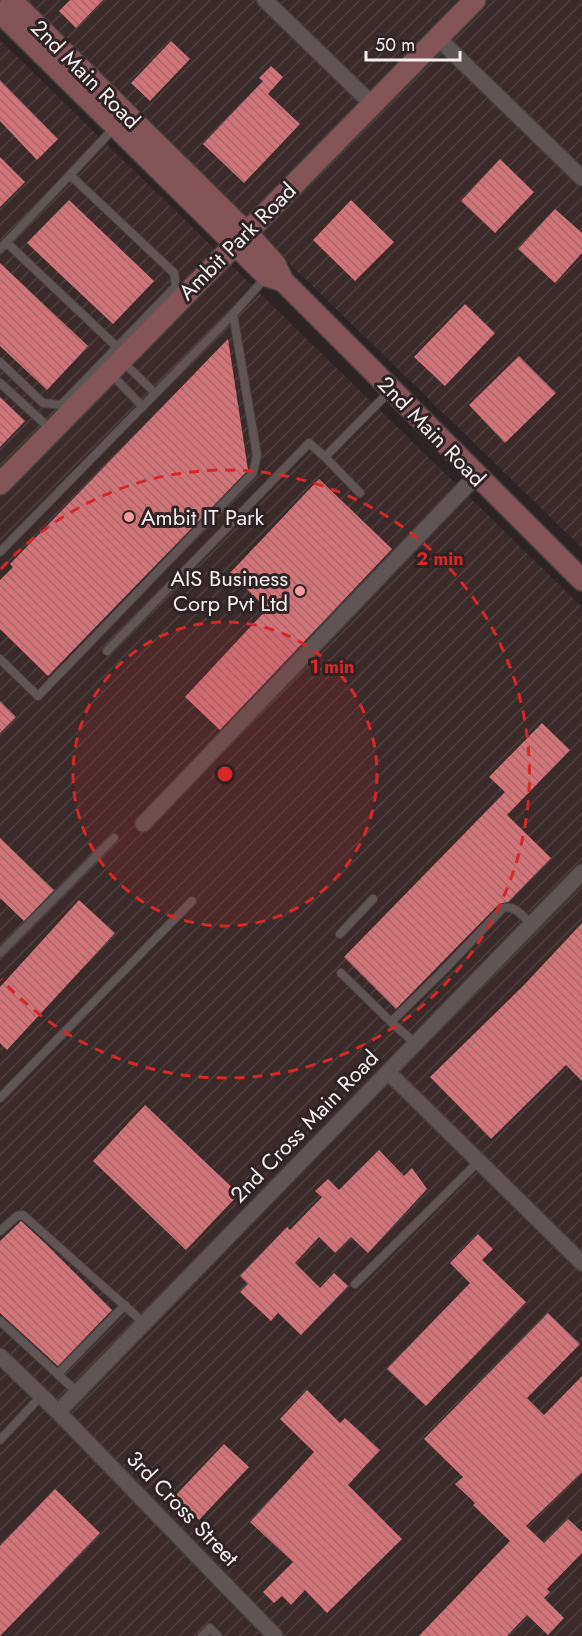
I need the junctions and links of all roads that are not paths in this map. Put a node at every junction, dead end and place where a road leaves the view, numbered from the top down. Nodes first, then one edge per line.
1 (11, 0) edge
2 (265, 0) edge
3 (475, 0) edge
4 (0, 12) edge
5 (438, 38) junction
6 (372, 104) junction
7 (116, 126) junction
8 (70, 175) junction
9 (582, 178) edge
10 (240, 238) junction
11 (3, 246) edge
12 (275, 279) junction
13 (233, 314) junction
14 (118, 358) junction
15 (0, 362) edge
16 (0, 383) edge
17 (392, 389) junction
18 (155, 393) junction
19 (142, 406) junction
20 (43, 437) junction
21 (325, 457) junction
22 (6, 475) edge
23 (476, 476) junction
24 (360, 493) dead end
25 (0, 552) edge
26 (582, 580) edge
27 (107, 651) dead end
28 (0, 658) edge
29 (143, 824) dead end
30 (114, 838) dead end
31 (582, 872) edge
32 (373, 899) dead end
33 (192, 902) dead end
34 (531, 924) junction
35 (340, 934) dead end
36 (0, 952) edge
37 (341, 974) dead end
38 (391, 1022) junction
39 (415, 1043) junction
40 (388, 1072) junction
41 (0, 1098) edge
42 (479, 1161) junction
43 (0, 1231) edge
44 (582, 1263) edge
45 (355, 1284) dead end
46 (125, 1305) junction
47 (0, 1321) edge
48 (144, 1323) junction
49 (0, 1356) edge
50 (58, 1374) junction
51 (77, 1392) junction
52 (41, 1396) junction
53 (58, 1412) junction
54 (0, 1440) edge
55 (202, 1636) edge
56 (218, 1636) edge
57 (275, 1636) edge

1 - 10 main road, 2nd Main Road
2 - 6 street
3 - 5 main road, Ambit Park Road
4 - 7 main road, 2nd Main Road
5 - 6 main road, Ambit Park Road
5 - 9 street
6 - 10 main road, Ambit Park Road
7 - 8 lane
7 - 10 main road, 2nd Main Road
8 - 11 lane
8 - 14 lane
10 - 12 main road, 2nd Main Road
10 - 14 main road, Ambit Park Road
11 - 14 lane
12 - 13 lane
12 - 17 main road, 2nd Main Road
13 - 18 lane
13 - 28 lane
14 - 15 lane
14 - 18 lane
14 - 19 lane
14 - 20 main road, Ambit Park Road
16 - 20 lane
17 - 21 lane
17 - 23 main road, 2nd Main Road
18 - 19 lane
19 - 25 lane
20 - 22 main road, Ambit Park Road
21 - 24 lane
21 - 27 lane
23 - 26 main road, 2nd Main Road
23 - 29 street
30 - 36 lane
31 - 34 street, 2nd Cross Main Road
32 - 35 lane
33 - 41 lane
34 - 38 lane
34 - 39 street, 2nd Cross Main Road
37 - 38 lane
38 - 39 lane
39 - 40 street, 2nd Cross Main Road
40 - 42 street
40 - 48 street, 2nd Cross Main Road
42 - 44 street
42 - 45 lane
43 - 46 lane
46 - 48 lane
46 - 50 lane
47 - 50 lane
48 - 51 street, 2nd Cross Main Road
49 - 52 street, 3rd Cross Street
50 - 51 lane
51 - 53 street, 2nd Cross Main Road
52 - 53 street, 3rd Cross Street
52 - 54 lane
53 - 57 street, 3rd Cross Street
55 - 56 lane

